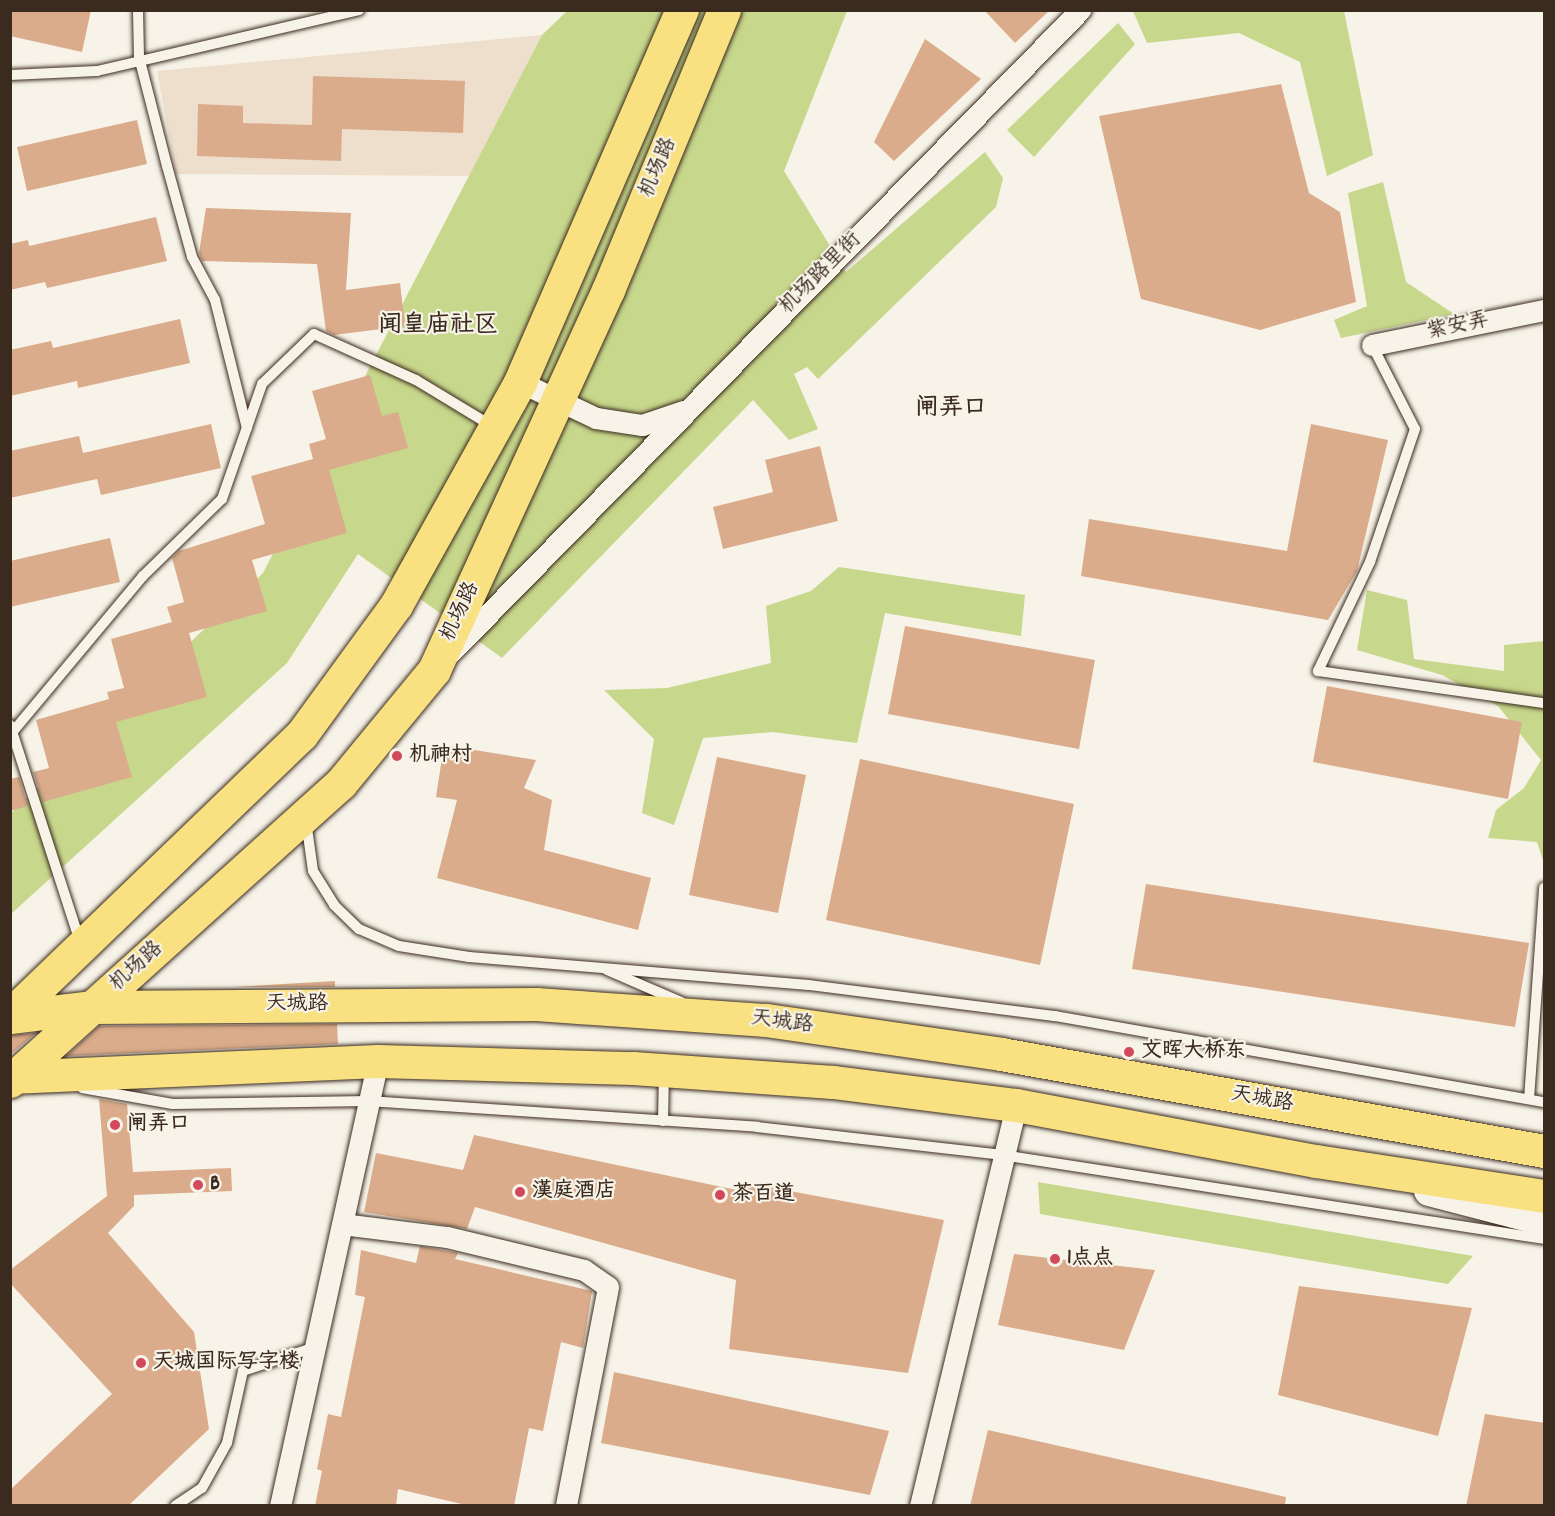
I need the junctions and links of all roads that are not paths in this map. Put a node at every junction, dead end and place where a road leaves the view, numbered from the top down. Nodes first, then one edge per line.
1 (138, 10) edge
2 (358, 10) edge
3 (682, 10) edge
4 (724, 10) edge
5 (1080, 10) edge
6 (140, 61) junction
7 (10, 75) edge
8 (1545, 310) edge
9 (1372, 345) joint
10 (520, 382) junction
11 (558, 401) junction
12 (686, 410) junction
13 (495, 427) junction
14 (247, 428) junction
15 (434, 670) junction
16 (1545, 703) edge
17 (11, 731) edge
18 (306, 815) junction
19 (1545, 888) edge
20 (81, 947) junction
21 (598, 966) junction
22 (93, 1006) junction
23 (10, 1016) edge
24 (714, 1017) junction
25 (378, 1061) junction
26 (664, 1070) junction
27 (12, 1078) edge
28 (1529, 1099) junction
29 (369, 1101) junction
30 (1545, 1102) edge
31 (1016, 1105) junction
32 (663, 1121) junction
33 (1545, 1151) edge
34 (1002, 1155) junction
35 (1316, 1161) junction
36 (1545, 1196) edge
37 (1545, 1221) edge
38 (342, 1224) junction
39 (1545, 1239) edge
40 (315, 1347) junction
41 (175, 1506) edge
42 (280, 1506) edge
43 (566, 1506) edge
44 (920, 1506) edge

1 - 6 lane
2 - 6 lane
3 - 10 main road, 机场路
4 - 11 main road, 机场路
5 - 12 street, 机场路里街
6 - 7 lane
6 - 14 lane
8 - 9 street, 紫安弄
9 - 16 lane
10 - 11 street, 机场路里街
10 - 13 main road, 机场路
11 - 12 street, 机场路里街
11 - 15 main road, 机场路
12 - 15 street
13 - 14 lane
13 - 20 main road, 机场路
14 - 17 lane
15 - 18 main road, 机场路
17 - 20 lane
18 - 21 lane
18 - 22 main road, 机场路
19 - 28 lane
20 - 23 main road, 机场路
21 - 24 lane
21 - 28 lane
22 - 23 main road, 天城路
22 - 24 main road, 天城路
22 - 27 main road, 机场路
24 - 33 main road, 天城路
25 - 26 main road
25 - 27 main road
25 - 29 street
26 - 31 main road
26 - 32 lane
27 - 29 lane
28 - 30 lane
29 - 32 lane
29 - 38 street
31 - 34 street
31 - 35 main road
32 - 34 lane
34 - 39 lane
34 - 44 street
35 - 36 main road
35 - 37 street
38 - 40 street
38 - 43 street
40 - 41 lane
40 - 42 street

